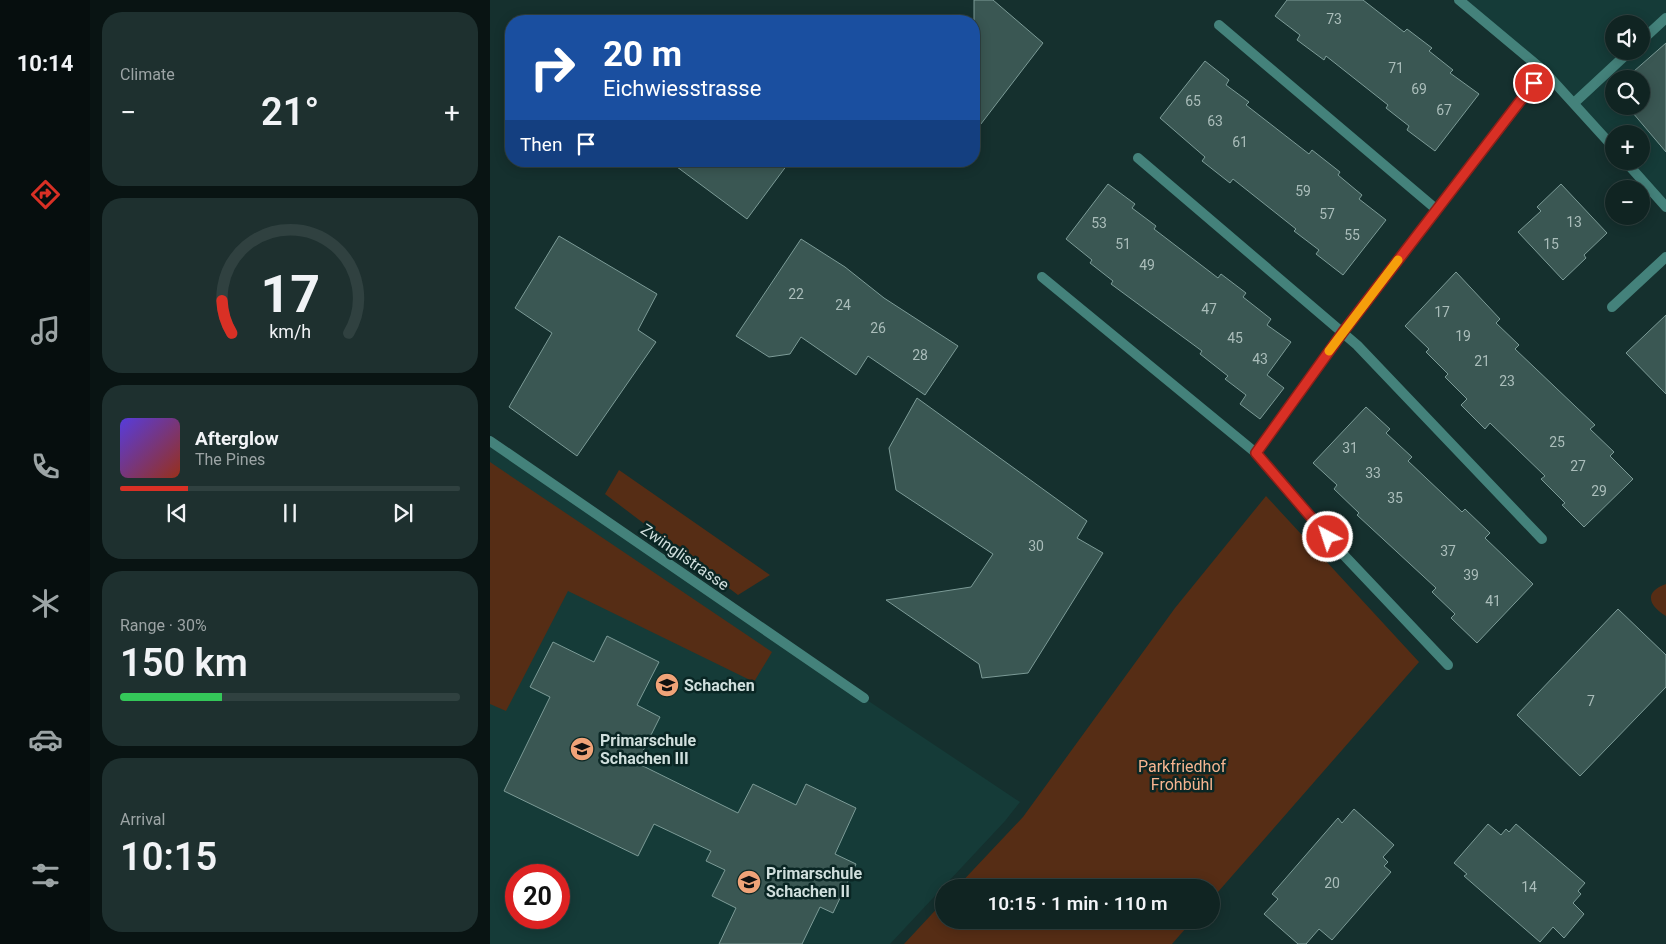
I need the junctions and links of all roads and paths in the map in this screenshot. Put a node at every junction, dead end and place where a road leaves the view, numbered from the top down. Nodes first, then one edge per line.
1 (1459, 0) edge
2 (1666, 18) edge
3 (1219, 25) dead end
4 (1650, 33) edge
5 (1620, 60) edge
6 (1544, 71) junction
7 (1574, 103) junction
8 (1605, 138) edge
9 (1138, 158) dead end
10 (1633, 170) edge
11 (1666, 207) edge
12 (1436, 209) junction
13 (1666, 257) edge
14 (1042, 277) dead end
15 (1612, 307) dead end
16 (1343, 332) junction
17 (490, 441) edge
18 (1256, 453) junction
19 (1542, 539) dead end
20 (1448, 665) dead end
21 (864, 698) dead end

1 - 6 street
2 - 4 street
3 - 12 street
5 - 7 street
6 - 7 street
6 - 12 street
7 - 8 street
9 - 16 street
10 - 11 street
12 - 16 street
13 - 15 street
14 - 18 street
16 - 18 street
16 - 19 street
17 - 21 street, Zwinglistrasse
18 - 20 street

